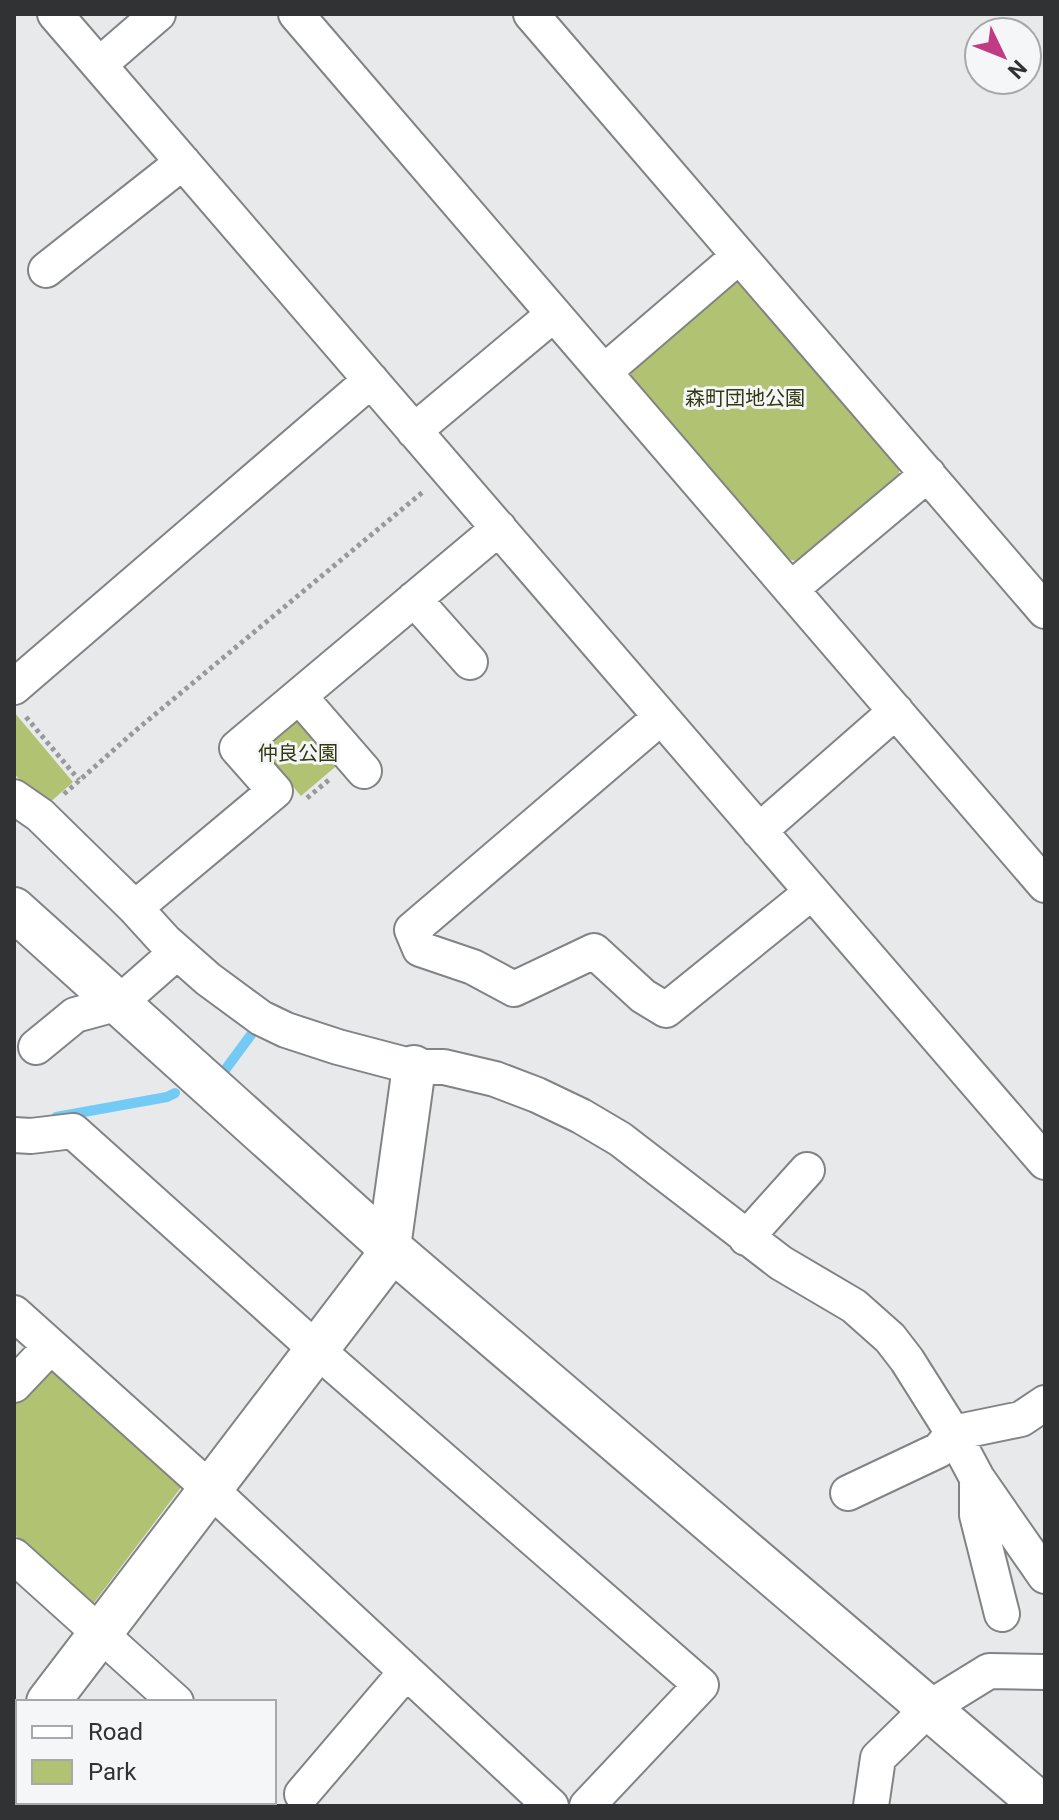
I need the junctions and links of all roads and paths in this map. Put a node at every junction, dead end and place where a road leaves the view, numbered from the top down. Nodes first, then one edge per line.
1 (55, 14) edge
2 (158, 14) edge
3 (296, 14) edge
4 (531, 14) edge
5 (99, 65) junction
6 (183, 162) junction
7 (739, 256) junction
8 (46, 270) dead end
9 (554, 314) junction
10 (604, 372) junction
11 (371, 380) junction
12 (414, 431) junction
13 (928, 474) junction
14 (432, 484) dead end
15 (499, 528) junction
16 (791, 589) junction
17 (414, 599) junction
18 (1045, 611) edge
19 (470, 662) dead end
20 (299, 696) junction
21 (16, 697) edge
22 (896, 711) junction
23 (661, 717) junction
24 (359, 765) joint
25 (79, 780) junction
26 (275, 791) junction
27 (27, 806) edge
28 (759, 831) junction
29 (1045, 885) edge
30 (812, 892) junction
31 (135, 908) junction
32 (14, 909) edge
33 (177, 952) junction
34 (119, 1003) junction
35 (36, 1047) dead end
36 (414, 1067) junction
37 (14, 1135) edge
38 (1045, 1162) edge
39 (807, 1170) dead end
40 (746, 1238) junction
41 (389, 1247) junction
42 (14, 1313) edge
43 (51, 1346) junction
44 (317, 1350) junction
45 (14, 1385) edge
46 (1045, 1403) edge
47 (953, 1433) junction
48 (977, 1478) junction
49 (210, 1489) junction
50 (848, 1493) dead end
51 (14, 1556) edge
52 (1045, 1576) edge
53 (1002, 1614) dead end
54 (100, 1633) junction
55 (406, 1672) junction
56 (1045, 1672) edge
57 (50, 1700) edge
58 (174, 1700) edge
59 (929, 1708) junction
60 (302, 1794) dead end
61 (551, 1806) edge
62 (587, 1806) edge
63 (871, 1806) edge
64 (1043, 1806) edge

1 - 5 street
2 - 5 street
3 - 9 street
4 - 7 street
5 - 6 street
6 - 8 street
6 - 11 street
7 - 10 street
7 - 13 street
9 - 10 street
9 - 12 street
10 - 16 street
11 - 12 street
11 - 21 street
12 - 15 street
13 - 16 street
13 - 18 street
14 - 25 path
15 - 17 street
15 - 23 street
16 - 22 street
17 - 19 street
17 - 20 street
20 - 24 street
20 - 26 street
21 - 25 path
22 - 28 street
22 - 29 street
23 - 28 street
23 - 30 street
24 - 26 path
25 - 27 path
26 - 31 street
27 - 31 street
28 - 30 street
30 - 38 street
31 - 33 street
32 - 34 street
33 - 34 street
33 - 36 street
34 - 35 street
34 - 41 street
36 - 40 street
36 - 41 street
37 - 44 street
39 - 40 street
40 - 47 street
41 - 44 street
41 - 59 street
42 - 43 street
43 - 45 street
43 - 49 street
44 - 49 street
44 - 62 street
46 - 47 street
47 - 48 street
47 - 50 street
48 - 52 street
48 - 53 street
49 - 54 street
49 - 55 street
51 - 54 street
54 - 57 street
54 - 58 street
55 - 60 street
55 - 61 street
56 - 59 street
59 - 63 street
59 - 64 street

